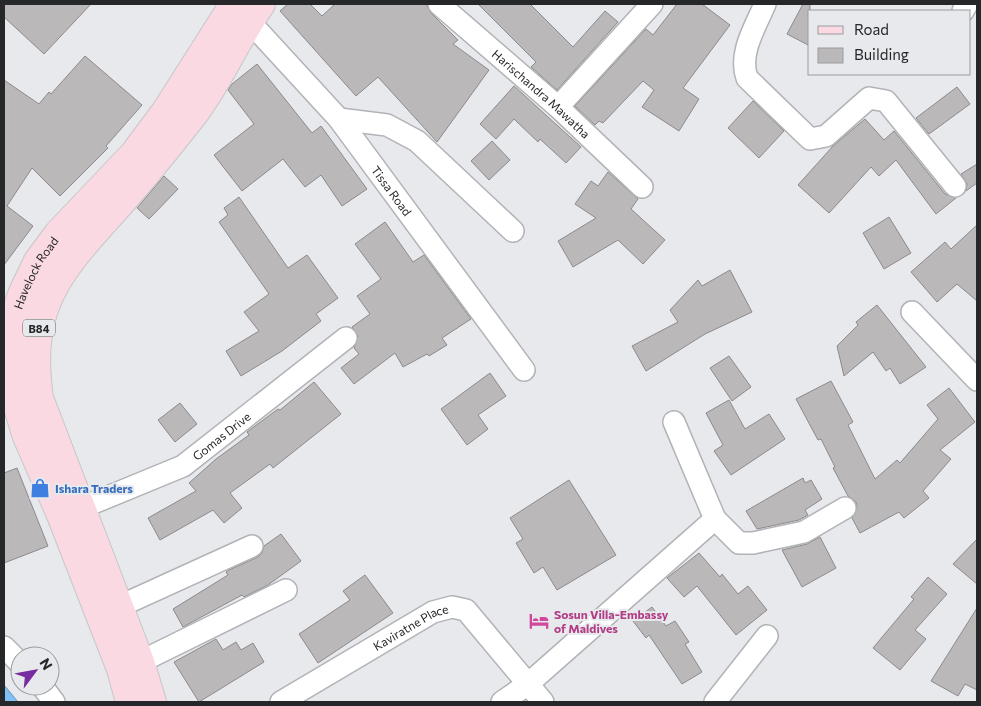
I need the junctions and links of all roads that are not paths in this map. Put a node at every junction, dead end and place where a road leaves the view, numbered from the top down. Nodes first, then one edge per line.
1 (439, 4) edge
2 (652, 4) edge
3 (765, 4) edge
4 (248, 10) edge
5 (558, 107) junction
6 (339, 119) junction
7 (955, 186) dead end
8 (642, 187) dead end
9 (513, 231) dead end
10 (912, 312) dead end
11 (346, 338) dead end
12 (524, 370) dead end
13 (977, 380) edge
14 (674, 422) dead end
15 (81, 508) junction
16 (845, 508) dead end
17 (715, 519) junction
18 (252, 546) dead end
19 (286, 590) dead end
20 (118, 607) junction
21 (767, 636) dead end
22 (140, 662) junction
23 (528, 684) junction
24 (130, 702) edge
25 (152, 702) edge
26 (281, 702) edge
27 (502, 702) edge
28 (543, 702) edge
29 (715, 702) edge

1 - 5 street, Harischandra Mawatha
2 - 5 street
3 - 7 street
4 - 6 street, Tissa Road
4 - 15 main road, Havelock Road / B84
4 - 24 main road, Havelock Road / B84
5 - 8 street, Harischandra Mawatha
6 - 9 street
6 - 12 street, Tissa Road
10 - 13 street
11 - 15 street, Gomas Drive
14 - 17 street
15 - 20 main road, Havelock Road / B84
16 - 17 street
17 - 23 street
18 - 20 street
19 - 22 street
20 - 22 main road, Havelock Road / B84
21 - 29 street
22 - 25 main road, Havelock Road / B84
23 - 26 street, Kaviratne Place
23 - 27 street
23 - 28 street, Kaviratne Place

